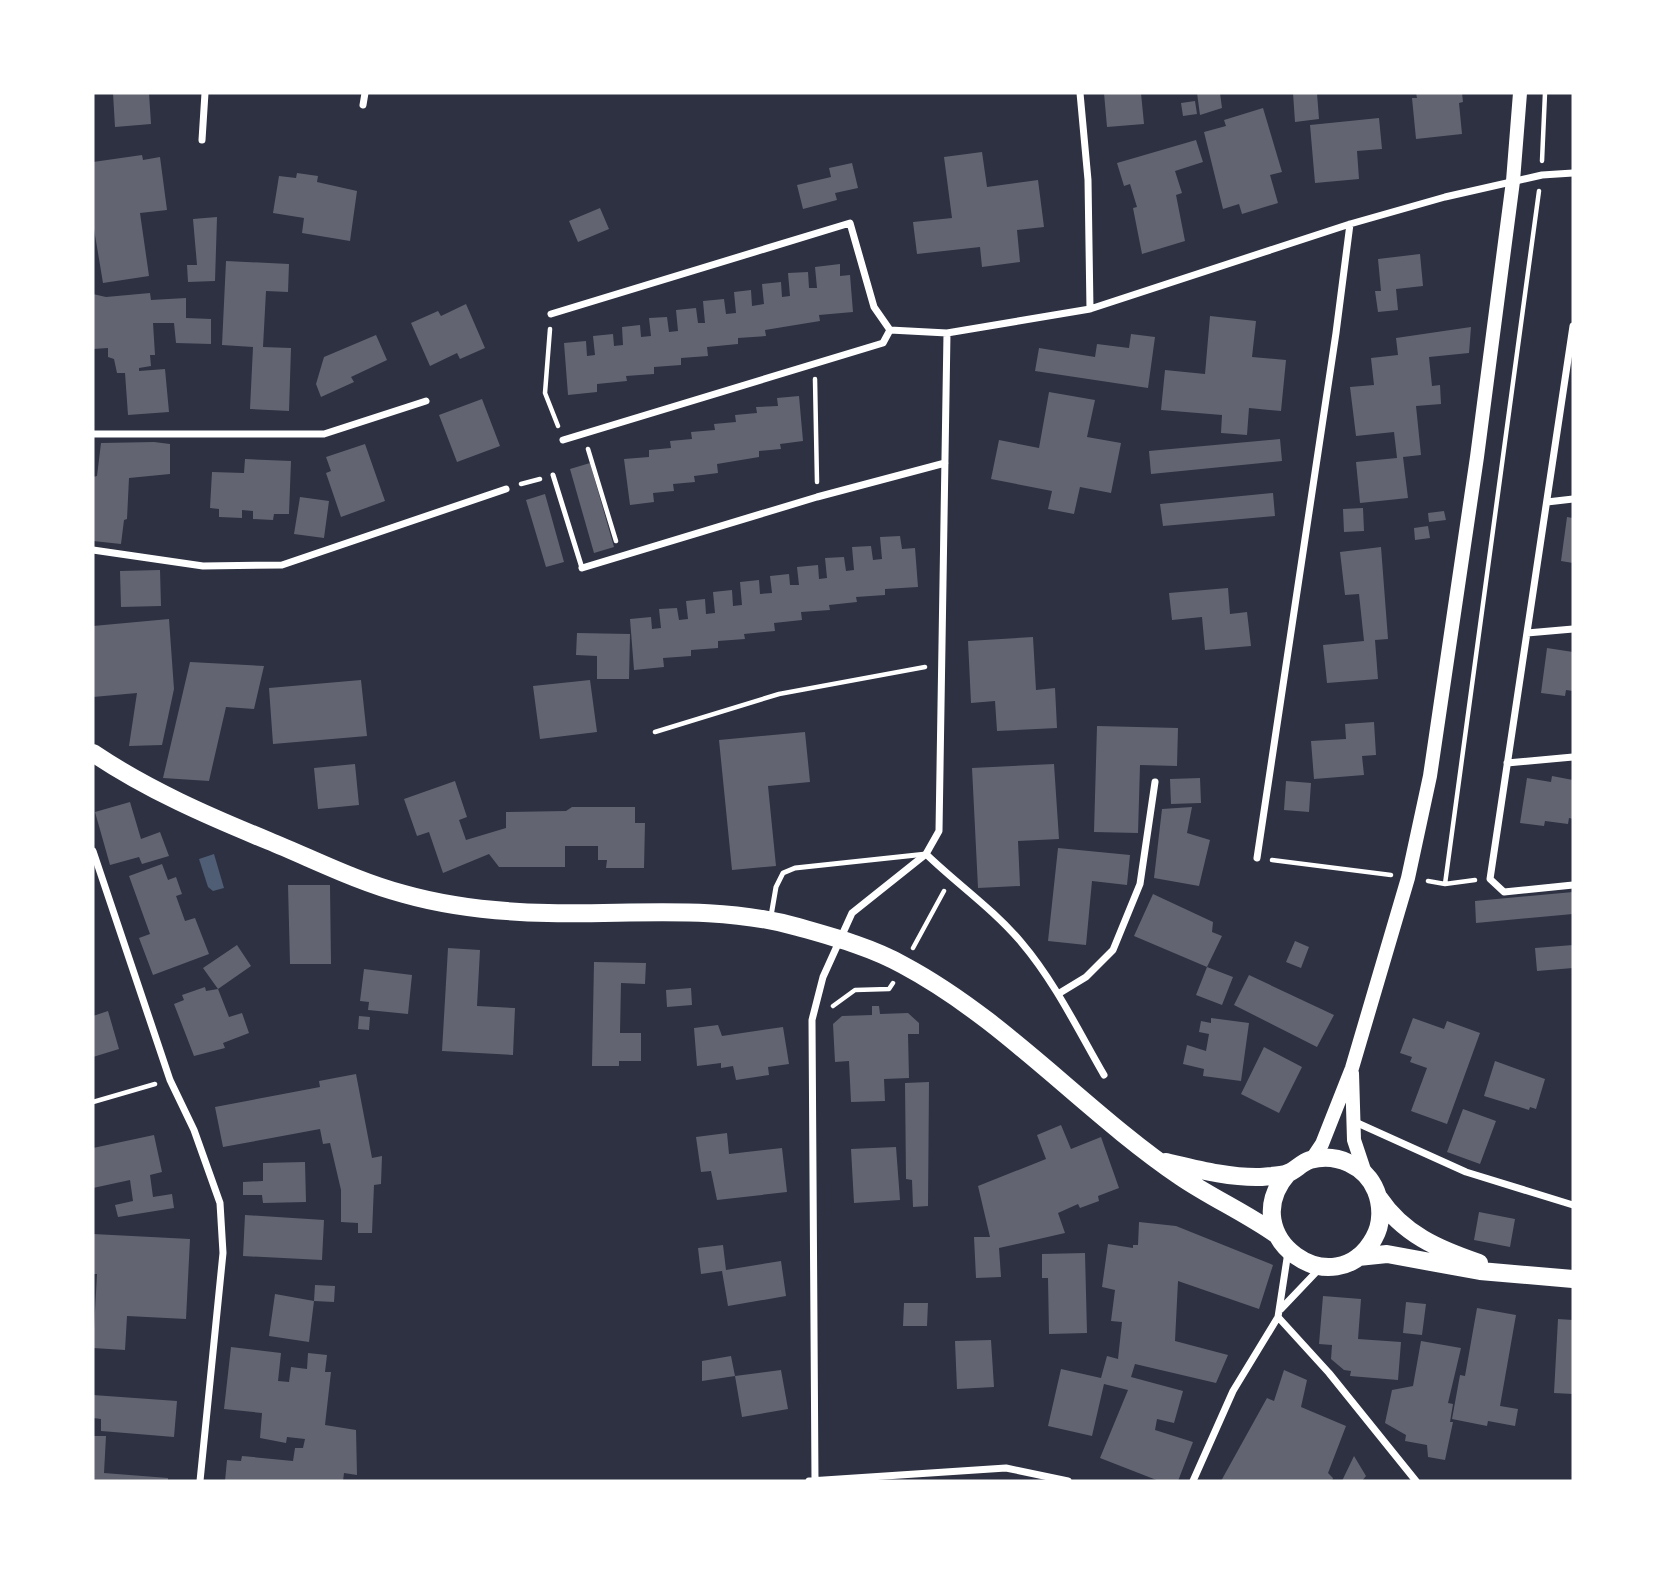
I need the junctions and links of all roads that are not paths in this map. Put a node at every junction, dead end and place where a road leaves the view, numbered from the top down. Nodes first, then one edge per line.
1 (205, 93) edge
2 (365, 93) edge
3 (1080, 93) edge
4 (1520, 93) edge
5 (363, 105) dead end
6 (202, 140) dead end
7 (1573, 173) edge
8 (1513, 181) junction
9 (1350, 224) junction
10 (1090, 309) junction
11 (551, 314) road end
12 (1573, 326) edge
13 (890, 330) junction
14 (947, 333) junction
15 (1570, 371) edge
16 (426, 401) dead end
17 (93, 434) edge
18 (563, 440) road end
19 (945, 464) junction
20 (553, 475) road end
21 (506, 489) road end
22 (1573, 499) edge
23 (1547, 502) junction
24 (93, 550) edge
25 (582, 568) joint
26 (1573, 629) edge
27 (1527, 633) junction
28 (93, 753) edge
29 (1573, 757) edge
30 (1507, 763) junction
31 (1155, 782) dead end
32 (93, 851) edge
33 (926, 854) junction
34 (1257, 858) road end
35 (1573, 885) edge
36 (771, 921) junction
37 (839, 939) junction
38 (1058, 994) junction
39 (1352, 1068) junction
40 (1104, 1075) dead end
41 (1353, 1121) junction
42 (1312, 1159) junction
43 (1159, 1160) junction
44 (1288, 1173) junction
45 (1365, 1173) junction
46 (1378, 1198) junction
47 (1573, 1205) edge
48 (1277, 1235) junction
49 (1288, 1251) junction
50 (1358, 1257) junction
51 (1321, 1266) junction
52 (1509, 1272) junction
53 (1573, 1279) edge
54 (1279, 1314) junction
55 (200, 1481) edge
56 (809, 1481) edge
57 (815, 1481) edge
58 (1068, 1481) edge
59 (1193, 1481) edge
60 (1416, 1481) edge

1 - 6 street
2 - 5 street
3 - 10 street
4 - 8 main road
7 - 8 street
8 - 9 street
8 - 39 main road
9 - 10 street
9 - 34 street
10 - 14 street
11 - 13 street
12 - 15 street
13 - 14 street
13 - 18 street
14 - 19 street
15 - 23 street
16 - 17 street
19 - 25 street
19 - 33 street
20 - 25 lane
21 - 24 street
22 - 23 street
23 - 27 street
26 - 27 street
27 - 30 street
28 - 36 main road
29 - 30 street
30 - 35 street
31 - 38 street
32 - 55 street
33 - 36 lane
33 - 37 street
33 - 38 street
36 - 37 main road
37 - 43 main road
37 - 57 street
38 - 40 street
39 - 41 main road
39 - 42 main road
41 - 45 main road
41 - 47 street
42 - 44 main road
42 - 45 main road
43 - 44 main road
43 - 48 main road
44 - 48 main road
45 - 46 main road
46 - 50 main road
46 - 52 main road
48 - 49 main road
49 - 51 main road
49 - 54 street
50 - 51 main road
50 - 52 main road
51 - 54 street
52 - 53 main road
54 - 59 street
54 - 60 street
56 - 57 street
57 - 58 street

